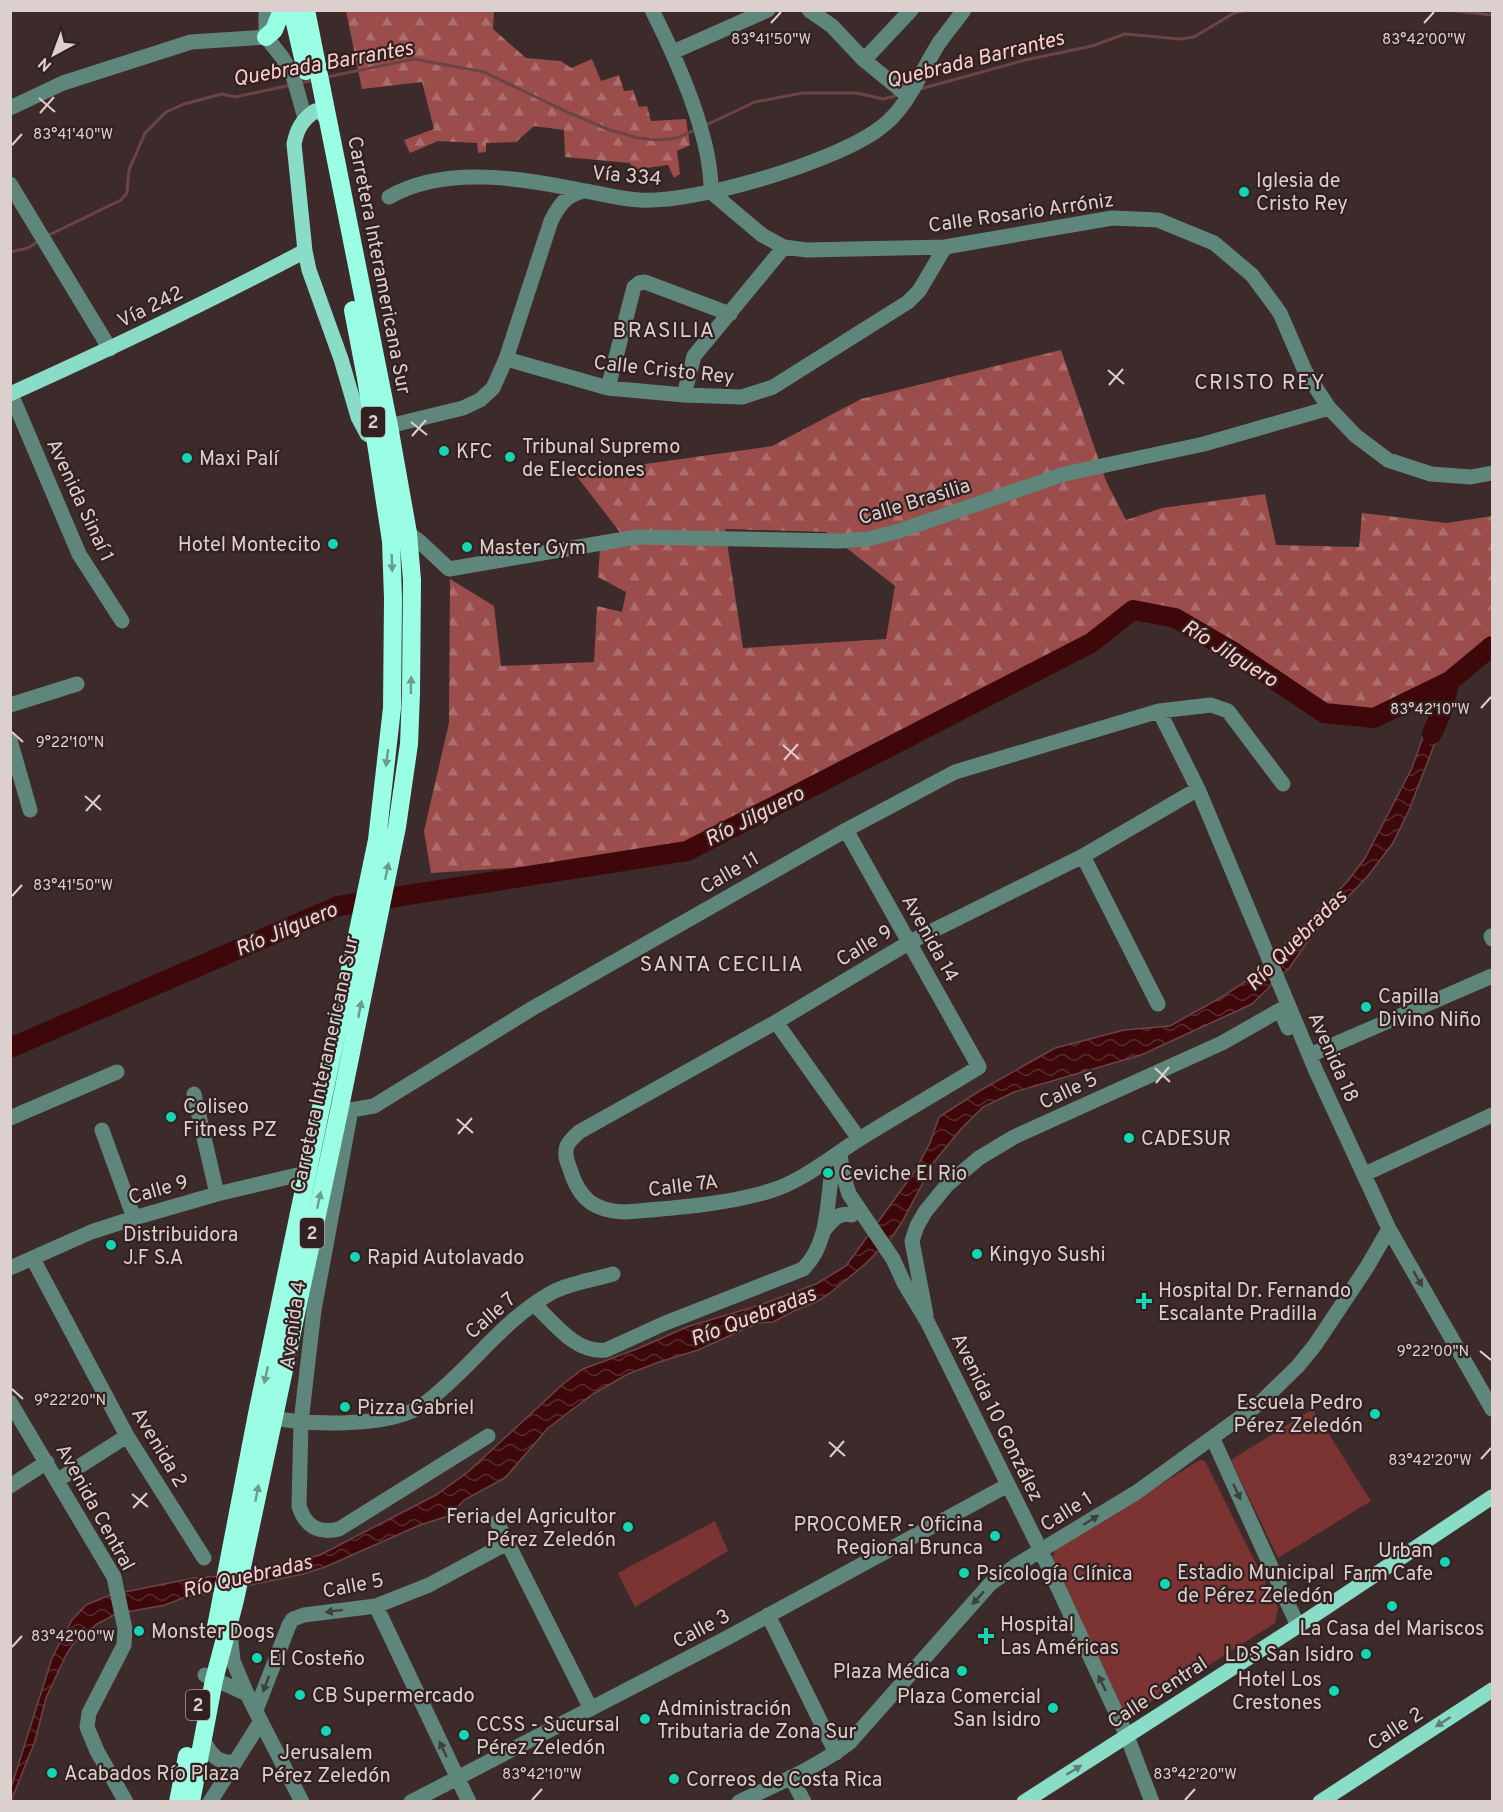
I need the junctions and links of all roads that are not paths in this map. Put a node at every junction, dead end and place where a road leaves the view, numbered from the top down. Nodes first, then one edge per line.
1 (266, 10) edge
2 (282, 10) edge
3 (292, 10) edge
4 (306, 10) edge
5 (652, 10) edge
6 (768, 10) edge
7 (809, 10) edge
8 (964, 10) edge
9 (907, 12) edge
10 (266, 37) junction
11 (673, 52) junction
12 (864, 60) junction
13 (908, 96) junction
14 (10, 108) edge
15 (317, 117) junction
16 (10, 184) edge
17 (584, 190) junction
18 (711, 192) junction
19 (389, 197) dead end
20 (784, 247) junction
21 (945, 247) junction
22 (305, 251) junction
23 (730, 314) junction
24 (110, 349) junction
25 (506, 359) junction
26 (366, 378) junction
27 (608, 388) junction
28 (10, 394) edge
29 (684, 395) junction
30 (1329, 408) junction
31 (389, 426) junction
32 (378, 453) junction
33 (1492, 473) edge
34 (408, 533) junction
35 (411, 569) junction
36 (122, 621) dead end
37 (77, 684) dead end
38 (10, 705) edge
39 (1159, 711) junction
40 (10, 740) edge
41 (1283, 784) dead end
42 (1198, 789) junction
43 (30, 810) dead end
44 (846, 830) junction
45 (1083, 856) junction
46 (910, 942) junction
47 (1492, 975) edge
48 (1158, 1004) dead end
49 (776, 1022) junction
50 (1310, 1055) junction
51 (1316, 1071) junction
52 (117, 1072) dead end
53 (194, 1094) dead end
54 (338, 1106) junction
55 (1492, 1115) edge
56 (10, 1118) edge
57 (102, 1130) dead end
58 (859, 1139) junction
59 (565, 1155) joint
60 (834, 1157) junction
61 (1365, 1174) junction
62 (316, 1175) junction
63 (831, 1178) junction
64 (217, 1194) junction
65 (134, 1218) junction
66 (858, 1218) junction
67 (825, 1229) junction
68 (1389, 1229) junction
69 (33, 1259) junction
70 (10, 1269) edge
71 (613, 1274) dead end
72 (534, 1305) junction
73 (927, 1321) junction
74 (10, 1402) edge
75 (1492, 1409) edge
76 (265, 1416) junction
77 (301, 1422) junction
78 (127, 1436) junction
79 (488, 1436) dead end
80 (1213, 1439) junction
81 (48, 1462) junction
82 (58, 1480) junction
83 (1008, 1485) junction
84 (10, 1486) edge
85 (1492, 1497) edge
86 (497, 1522) dead end
87 (507, 1543) junction
88 (1041, 1551) junction
89 (204, 1558) dead end
90 (376, 1606) junction
91 (228, 1609) junction
92 (768, 1615) junction
93 (1298, 1626) junction
94 (210, 1678) junction
95 (1492, 1690) edge
96 (247, 1694) junction
97 (591, 1709) junction
98 (258, 1715) junction
99 (1127, 1736) junction
100 (203, 1740) junction
101 (836, 1753) junction
102 (235, 1762) junction
103 (791, 1777) junction
104 (457, 1778) junction
105 (126, 1802) edge
106 (178, 1802) edge
107 (191, 1802) edge
108 (210, 1802) edge
109 (302, 1802) edge
110 (411, 1802) edge
111 (469, 1802) edge
112 (739, 1802) edge
113 (804, 1802) edge
114 (1024, 1802) edge
115 (1152, 1802) edge
116 (1320, 1802) edge

1 - 10 street
2 - 10 highway
3 - 15 highway, Carretera Interamericana Sur / 2
4 - 15 highway, Carretera Interamericana Sur / 2
5 - 11 street
6 - 11 street
7 - 12 street
8 - 13 street, Vía 334
9 - 12 street
10 - 14 street
10 - 15 street
11 - 18 street
12 - 13 street
13 - 18 street, Vía 334
15 - 22 main road
15 - 26 highway, Carretera Interamericana Sur / 2
15 - 31 highway, Carretera Interamericana Sur / 2
16 - 24 street
17 - 18 street, Vía 334
17 - 19 street
17 - 25 street, Vía 334
18 - 20 street, Calle Rosario Arróniz
20 - 21 street, Calle Rosario Arróniz
20 - 23 street
21 - 29 street, Calle Cristo Rey
21 - 30 street, Calle Rosario Arróniz
22 - 24 main road, Vía 242
22 - 32 main road
23 - 27 street
23 - 29 street
24 - 28 main road, Vía 242
25 - 27 street, Calle Cristo Rey
25 - 31 street, Vía 334
26 - 31 highway
26 - 32 highway, Carretera Interamericana Sur / 2
27 - 29 street, Calle Cristo Rey
28 - 36 street, Avenida Sinaí 1
30 - 33 street, Calle Rosario Arróniz
30 - 34 street, Calle Brasilia
31 - 32 highway
31 - 34 highway, Carretera Interamericana Sur / 2
32 - 35 highway
32 -> 54 highway, Carretera Interamericana Sur / 2
34 - 35 highway, Carretera Interamericana Sur / 2
54 -> 35 highway, Carretera Interamericana Sur / 2
37 - 38 street
39 - 41 street, Calle 11
39 - 42 street, Avenida 18
39 - 44 street, Calle 11
40 - 43 street
42 - 45 street, Calle 9
42 - 50 street, Avenida 18
44 - 46 street, Avenida 14
44 - 54 street, Calle 11
45 - 46 street, Calle 9
45 - 48 street
46 - 49 street, Calle 9
46 - 58 street, Avenida 14
47 - 50 street
49 - 58 street
49 - 59 street, Calle 9
50 - 51 street, Avenida 18
51 - 61 street, Avenida 18
51 - 73 street, Calle 5
52 - 56 street
53 - 64 street
54 - 62 highway, Carretera Interamericana Sur / 2
54 - 77 street, Avenida 4
55 - 61 street
57 - 65 street
58 - 60 street
59 - 60 street, Calle 7A
60 - 63 street, Avenida 10 González
60 - 66 street, Avenida 10 González
61 - 68 street, Avenida 18
62 - 64 street, Calle 9
62 - 76 highway, Carretera Interamericana Sur / 2
63 - 66 street, Avenida 10 González
63 - 67 street, Calle 7
64 - 65 street, Calle 9
65 - 69 street, Calle 9
66 - 67 street
66 - 73 street, Avenida 10 González
67 - 72 street, Calle 7
68 -> 75 street, Avenida 18
68 - 80 street, Calle 1
69 - 70 street, Calle 9
69 - 78 street, Avenida 2
71 - 72 street
72 - 77 street, Calle 7
73 - 83 street, Avenida 10 González
74 - 81 street, Avenida Central
76 - 77 street, Calle 7
76 - 91 highway, Carretera Interamericana Sur / 2
77 - 79 street, Avenida 4
78 - 82 street
78 - 89 street, Avenida 2
88 -> 80 street, Calle 1
80 -> 93 street
81 - 82 street, Avenida Central
81 - 84 street
82 - 105 street, Avenida Central
83 - 88 street, Avenida 10 González
83 - 92 street, Calle 3
85 - 93 main road, Calle Central
86 - 87 street
87 - 90 street, Calle 5
87 - 97 street
99 -> 88 street, Avenida 10 González
88 -> 101 street, Calle 1
90 -> 98 street, Calle 5
104 -> 90 street
91 - 94 highway, Carretera Interamericana Sur / 2
91 - 96 street
92 - 97 street, Calle 3
92 - 101 street
93 - 99 main road, Calle Central
94 - 96 street
94 - 100 highway, Carretera Interamericana Sur / 2
94 - 106 highway, Carretera Interamericana Sur / 2
95 -> 116 main road, Calle 2
96 - 98 street
97 - 104 street, Calle 3
98 - 102 street, Calle 5
98 - 109 street
114 -> 99 main road, Calle Central
99 - 115 street, Avenida 10 González
100 - 102 street
100 - 107 highway, Carretera Interamericana Sur / 2
101 - 103 street, Calle 1
102 - 108 street, Calle 5
103 - 112 street, Calle 1
103 - 113 street
104 - 110 street, Calle 3
104 - 111 street

